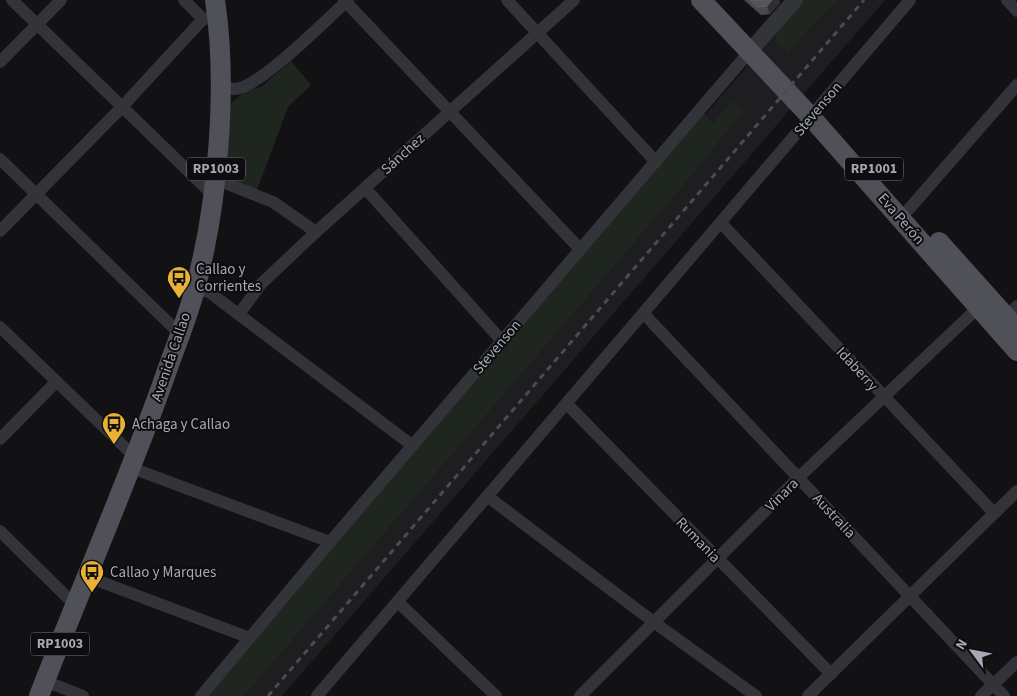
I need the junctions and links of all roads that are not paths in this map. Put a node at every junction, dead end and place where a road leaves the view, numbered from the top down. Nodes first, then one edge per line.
1 (12, 0) edge
2 (61, 0) edge
3 (184, 0) edge
4 (507, 0) edge
5 (574, 0) edge
6 (701, 0) edge
7 (718, 0) edge
8 (795, 0) edge
9 (910, 0) edge
10 (1007, 0) edge
11 (346, 1) edge
12 (1017, 11) edge
13 (212, 12) edge
14 (36, 24) junction
15 (538, 33) junction
16 (754, 46) junction
17 (0, 62) edge
18 (1017, 85) edge
19 (220, 86) junction
20 (121, 108) junction
21 (451, 112) junction
22 (815, 112) junction
23 (0, 159) edge
24 (656, 162) junction
25 (214, 187) junction
26 (365, 188) junction
27 (36, 196) junction
28 (909, 209) junction
29 (722, 224) junction
30 (0, 231) edge
31 (316, 232) junction
32 (580, 249) junction
33 (195, 289) junction
34 (984, 303) junction
35 (239, 314) junction
36 (644, 314) junction
37 (1009, 320) edge
38 (0, 326) edge
39 (180, 334) junction
40 (502, 340) junction
41 (1017, 351) edge
42 (56, 382) junction
43 (883, 397) junction
44 (567, 404) junction
45 (0, 439) edge
46 (413, 446) junction
47 (134, 463) junction
48 (798, 478) junction
49 (1017, 491) edge
50 (487, 496) junction
51 (994, 513) junction
52 (0, 531) edge
53 (330, 542) junction
54 (718, 560) junction
55 (88, 577) junction
56 (909, 597) junction
57 (398, 602) junction
58 (76, 606) junction
59 (655, 623) junction
60 (250, 638) junction
61 (1017, 662) edge
62 (831, 674) junction
63 (993, 684) junction
64 (42, 688) edge
65 (321, 694) edge
66 (83, 696) edge
67 (201, 696) edge
68 (496, 696) edge
69 (580, 696) edge
70 (756, 696) edge
71 (808, 696) edge
72 (981, 696) edge
73 (1004, 696) edge

1 - 14 street
2 - 14 street
3 - 13 street
4 - 15 street
5 - 15 street, Sánchez
6 - 16 main road, Eva Perón / RP1001
7 - 16 main road, Eva Perón / RP1001
8 - 16 street, Stevenson
9 - 22 street, Stevenson
10 - 12 street
11 - 19 street
11 - 21 street
13 - 19 main road, Avenida Callao / RP1003
13 - 20 street
14 - 17 street
14 - 20 street
15 - 21 street, Sánchez
15 - 24 street
16 - 22 main road, Eva Perón / RP1001
16 - 24 street, Stevenson
18 - 28 street
19 - 25 main road, Avenida Callao / RP1003
20 - 25 street
20 - 27 street
21 - 26 street, Sánchez
21 - 32 street
22 - 28 main road, Eva Perón / RP1001
22 - 29 street, Stevenson
22 - 34 main road, Eva Perón / RP1001
23 - 27 street
24 - 32 street, Stevenson
25 - 31 street
25 - 33 main road, Avenida Callao / RP1003
26 - 31 street, Sánchez
26 - 40 street
27 - 30 street
27 - 39 street
28 - 34 main road, Eva Perón / RP1001
29 - 36 street, Stevenson
29 - 43 street, Idaberry
31 - 35 street, Sánchez
32 - 40 street, Stevenson
33 - 35 street
33 - 39 main road, Avenida Callao / RP1003
34 - 37 main road, Eva Perón / RP1001
34 - 43 street, Vinara
35 - 46 street
36 - 44 street, Stevenson
36 - 48 street, Australia
37 - 41 main road, Eva Perón / RP1001
38 - 42 street
39 - 47 main road, Avenida Callao / RP1003
40 - 46 street, Stevenson
42 - 45 street
42 - 47 street
43 - 48 street, Vinara
43 - 51 street, Idaberry
44 - 50 street, Stevenson
44 - 54 street, Rumania
46 - 53 street, Stevenson
47 - 53 street
47 - 55 main road, Avenida Callao / RP1003
48 - 54 street, Vinara
48 - 56 street, Australia
49 - 51 street
50 - 57 street, Stevenson
50 - 59 street
51 - 56 street
52 - 58 street
53 - 60 street, Stevenson
54 - 59 street, Vinara
54 - 62 street, Rumania
55 - 58 main road, Avenida Callao / RP1003
55 - 60 street
56 - 62 street
56 - 63 street, Australia
57 - 65 street, Stevenson
57 - 68 street
58 - 64 main road, Avenida Callao / RP1003
59 - 69 street, Vinara
59 - 70 street
60 - 67 street, Stevenson
61 - 63 street
62 - 71 street
63 - 72 street
63 - 73 street, Australia
64 - 66 street

